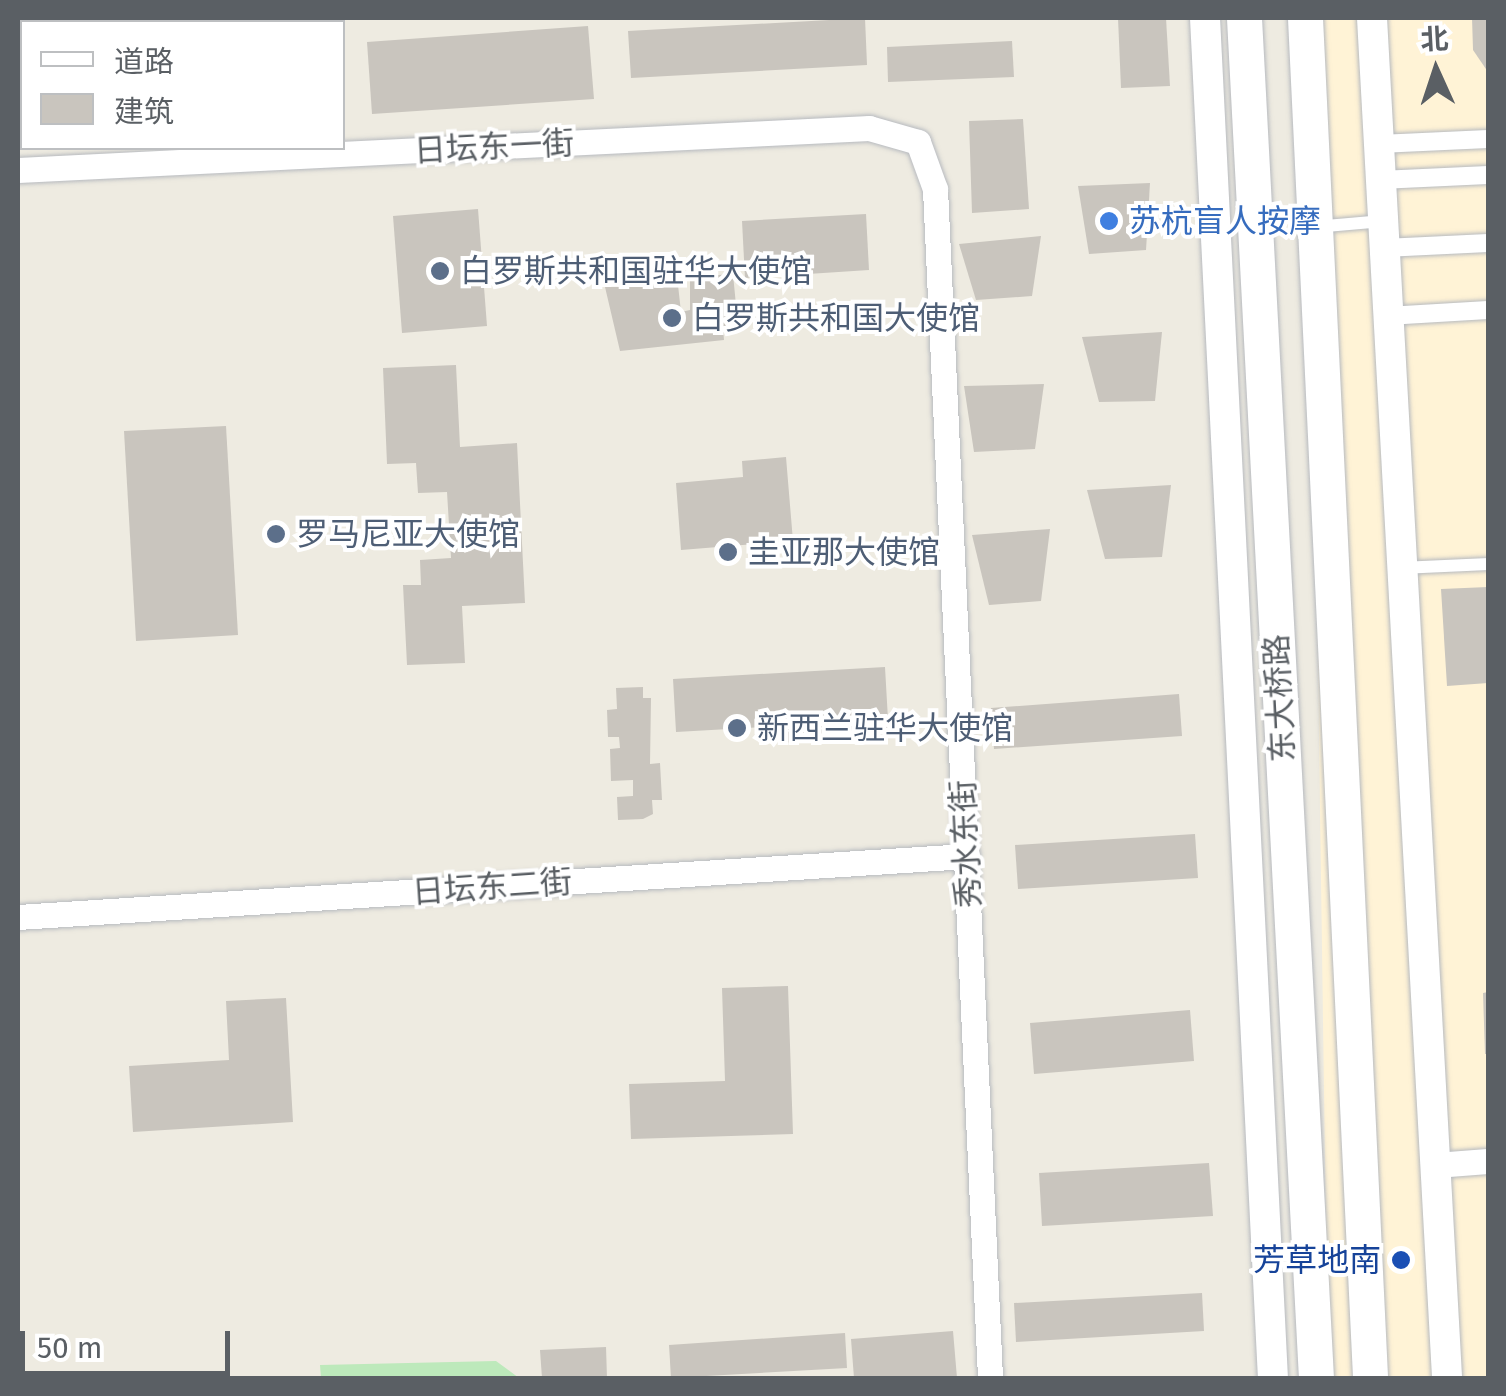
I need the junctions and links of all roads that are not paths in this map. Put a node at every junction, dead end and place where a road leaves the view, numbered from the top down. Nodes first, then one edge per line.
1 (1205, 18) edge
2 (1244, 18) edge
3 (1305, 18) edge
4 (1372, 18) edge
5 (1488, 138) edge
6 (1379, 144) junction
7 (18, 170) edge
8 (1488, 174) edge
9 (1380, 180) junction
10 (935, 189) joint
11 (1313, 227) junction
12 (1383, 235) junction
13 (1488, 244) edge
14 (1488, 310) edge
15 (1387, 316) junction
16 (1488, 564) edge
17 (1400, 568) junction
18 (967, 856) junction
19 (18, 917) edge
20 (1488, 1161) edge
21 (1434, 1165) junction
22 (990, 1378) edge
23 (1273, 1378) edge
24 (1316, 1378) edge
25 (1370, 1378) edge
26 (1447, 1378) edge

1 - 23 street
2 - 24 main road, 东大桥路
3 - 11 main road, 东大桥路
4 - 6 street
5 - 6 street
6 - 9 street
7 - 10 street, 日坛东一街
8 - 9 street
9 - 12 street
10 - 18 street, 秀水东街
11 - 12 lane
11 - 25 main road, 东大桥路
12 - 13 street
12 - 15 street
14 - 15 street
15 - 17 street
16 - 17 lane
17 - 21 street
18 - 19 street, 日坛东二街
18 - 22 street, 秀水东街
20 - 21 street
21 - 26 street

